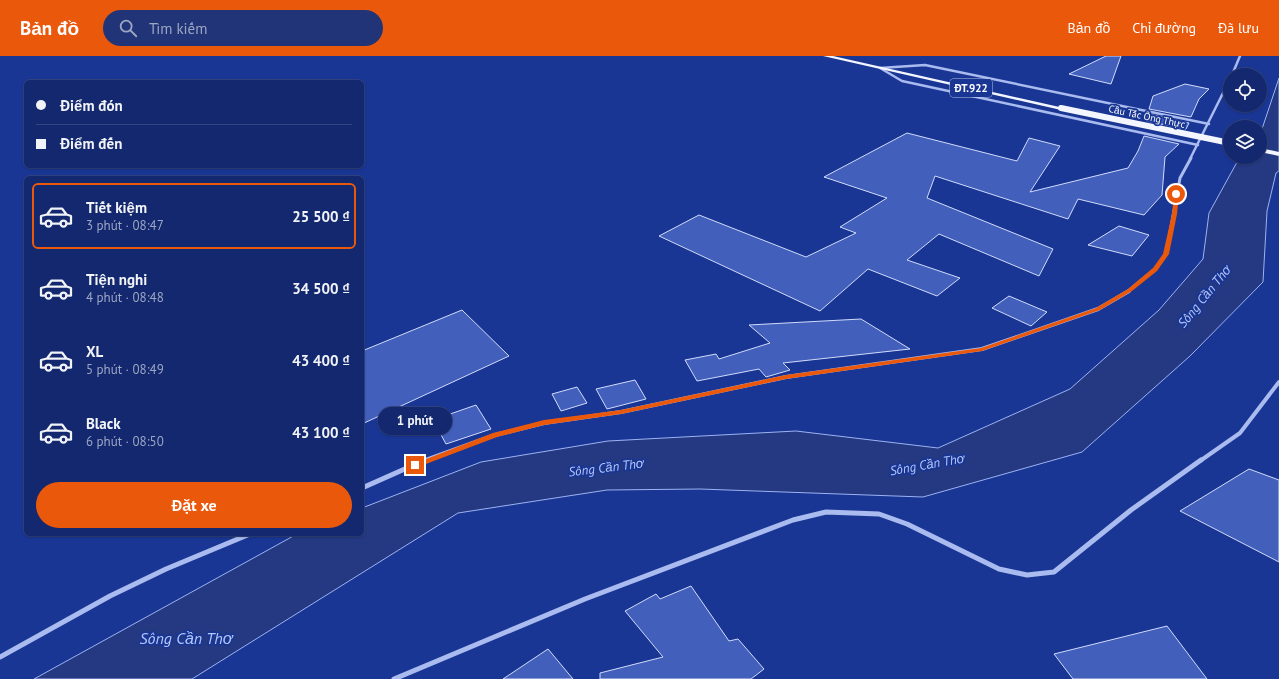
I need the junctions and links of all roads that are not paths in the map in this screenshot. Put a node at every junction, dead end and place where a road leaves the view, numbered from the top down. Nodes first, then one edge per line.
1 (826, 56) edge
2 (1240, 56) edge
3 (880, 68) junction
4 (1235, 68) edge
5 (1223, 93) edge
6 (1209, 124) junction
7 (1223, 142) edge
8 (1198, 145) junction
9 (1267, 151) edge
10 (1279, 154) edge
11 (1279, 382) edge
12 (364, 487) edge
13 (245, 536) edge
14 (0, 657) edge
15 (394, 679) edge

1 - 3 main road, ĐT.922
2 - 4 street
3 - 6 street
3 - 7 main road, Cầu Tắc Ông Thực / ĐT.922, bridge
3 - 8 street
5 - 6 street
6 - 8 street
8 - 12 street
9 - 10 main road
11 - 15 street
13 - 14 street

